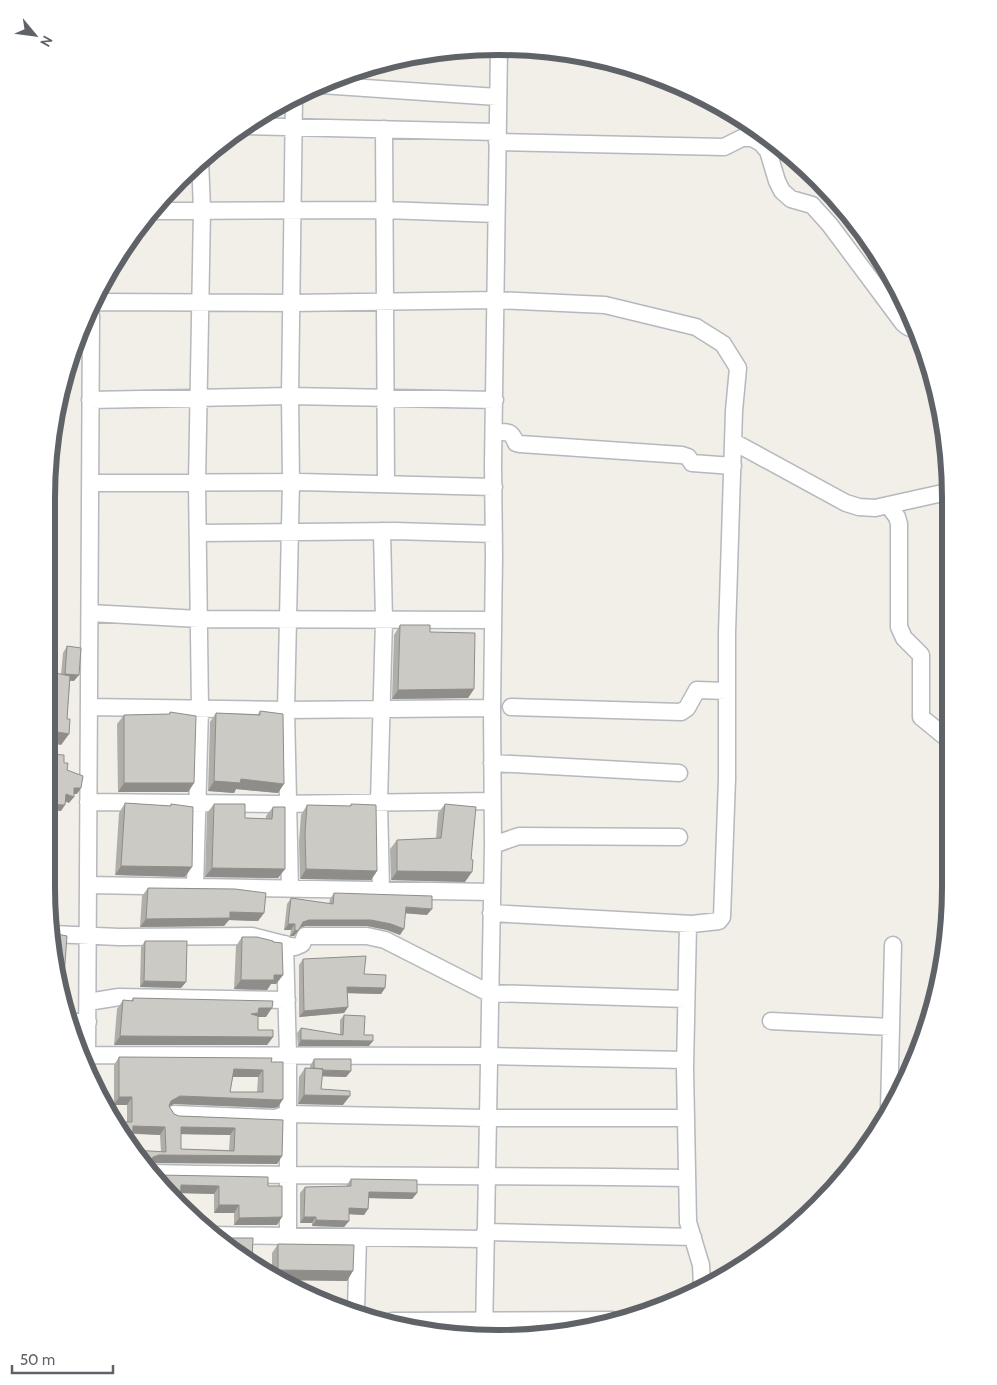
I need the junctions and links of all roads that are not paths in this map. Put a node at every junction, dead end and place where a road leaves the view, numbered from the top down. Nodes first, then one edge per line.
1 (498, 55) edge
2 (337, 86) edge
3 (497, 97) junction
4 (294, 105) edge
5 (258, 126) edge
6 (294, 126) junction
7 (384, 129) junction
8 (497, 137) junction
9 (200, 170) edge
10 (202, 210) junction
11 (293, 210) junction
12 (385, 210) junction
13 (161, 211) edge
14 (496, 214) junction
15 (496, 300) junction
16 (101, 302) edge
17 (202, 302) junction
18 (384, 302) junction
19 (292, 303) junction
20 (91, 325) edge
21 (906, 325) edge
22 (290, 396) junction
23 (199, 398) junction
24 (385, 398) junction
25 (90, 400) junction
26 (495, 400) junction
27 (495, 432) junction
28 (734, 442) junction
29 (733, 466) junction
30 (291, 482) junction
31 (90, 483) junction
32 (197, 483) junction
33 (386, 484) junction
34 (494, 487) junction
35 (942, 493) edge
36 (888, 506) junction
37 (382, 531) junction
38 (198, 533) junction
39 (290, 533) junction
40 (494, 534) junction
41 (90, 613) junction
42 (199, 619) junction
43 (287, 620) junction
44 (384, 620) junction
45 (494, 620) junction
46 (727, 691) junction
47 (89, 707) junction
48 (511, 707) dead end
49 (492, 708) junction
50 (200, 709) junction
51 (382, 709) junction
52 (286, 710) junction
53 (942, 734) edge
54 (492, 763) junction
55 (679, 773) dead end
56 (492, 801) junction
57 (88, 802) junction
58 (379, 802) junction
59 (197, 804) junction
60 (288, 804) junction
61 (679, 837) dead end
62 (493, 845) junction
63 (88, 885) junction
64 (195, 887) junction
65 (290, 888) junction
66 (381, 890) junction
67 (492, 892) junction
68 (491, 913) junction
69 (688, 924) junction
70 (58, 934) edge
71 (87, 935) junction
72 (285, 944) junction
73 (893, 945) dead end
74 (489, 993) junction
75 (686, 999) junction
76 (287, 1000) junction
77 (88, 1002) junction
78 (770, 1021) dead end
79 (77, 1022) edge
80 (88, 1022) junction
81 (891, 1027) junction
82 (88, 1053) edge
83 (288, 1056) junction
84 (488, 1056) junction
85 (90, 1058) edge
86 (685, 1060) junction
87 (889, 1096) edge
88 (174, 1114) edge
89 (287, 1114) junction
90 (487, 1118) junction
91 (686, 1118) junction
92 (160, 1173) edge
93 (486, 1175) junction
94 (288, 1176) junction
95 (686, 1178) junction
96 (225, 1235) edge
97 (288, 1236) junction
98 (485, 1236) junction
99 (358, 1237) junction
100 (693, 1237) junction
101 (702, 1280) edge
102 (356, 1306) edge
103 (578, 1322) edge
104 (428, 1324) edge
105 (484, 1328) edge

1 - 3 street
2 - 3 street
3 - 8 street
4 - 6 street
5 - 6 street
6 - 7 street
6 - 11 street
7 - 8 street
7 - 12 street
8 - 14 street
8 - 21 street
9 - 10 street
10 - 11 street
10 - 13 street
10 - 17 street
11 - 12 street
11 - 19 street
12 - 14 street
12 - 18 street
14 - 15 street
15 - 18 street
15 - 26 street
15 - 28 street
16 - 17 street
17 - 19 street
17 - 23 street
18 - 19 street
18 - 24 street
19 - 22 street
20 - 25 street
22 - 23 street
22 - 24 street
22 - 30 street
23 - 25 street
23 - 32 street
24 - 26 street
24 - 33 street
25 - 31 street
26 - 27 street
27 - 29 street
27 - 34 street
28 - 29 street
28 - 36 street
29 - 46 street
30 - 32 street
30 - 33 street
30 - 39 street
31 - 32 street
31 - 41 street
32 - 38 street
33 - 34 street
34 - 40 street
35 - 36 street
36 - 53 street
37 - 39 street
37 - 40 street
37 - 44 street
38 - 39 street
38 - 42 street
39 - 43 street
40 - 45 street
41 - 42 street
41 - 47 street
42 - 43 street
42 - 50 street
43 - 44 street
43 - 52 street
44 - 45 street
44 - 51 street
45 - 49 street
46 - 48 street
46 - 69 street
47 - 50 street
47 - 57 street
49 - 51 street
49 - 54 street
50 - 52 street
50 - 59 street
51 - 52 street
51 - 58 street
52 - 60 street
54 - 55 street
54 - 56 street
56 - 58 street
56 - 62 street
57 - 59 street
57 - 63 street
58 - 60 street
58 - 66 street
59 - 60 street
59 - 64 street
60 - 65 street
61 - 62 street
62 - 67 street
63 - 64 street
63 - 71 street
64 - 65 street
65 - 66 street
66 - 67 street
67 - 68 street
68 - 69 street
68 - 74 street
69 - 75 street
70 - 71 street
71 - 72 street
71 - 77 street
72 - 74 street
72 - 76 street
73 - 81 street
74 - 75 street
74 - 84 street
75 - 86 street
76 - 77 street
76 - 83 street
77 - 80 street
78 - 81 street
79 - 80 street
80 - 82 street
81 - 87 street
83 - 84 street
83 - 85 street
83 - 89 street
84 - 86 street
84 - 90 street
86 - 91 street
88 - 89 street
89 - 90 street
89 - 94 street
90 - 91 street
90 - 93 street
91 - 95 street
92 - 94 street
93 - 94 street
93 - 95 street
93 - 98 street
94 - 97 street
95 - 100 street
96 - 97 street
97 - 99 street
98 - 99 street
98 - 100 street
98 - 105 street
99 - 102 street
100 - 101 street
103 - 105 street
104 - 105 street

